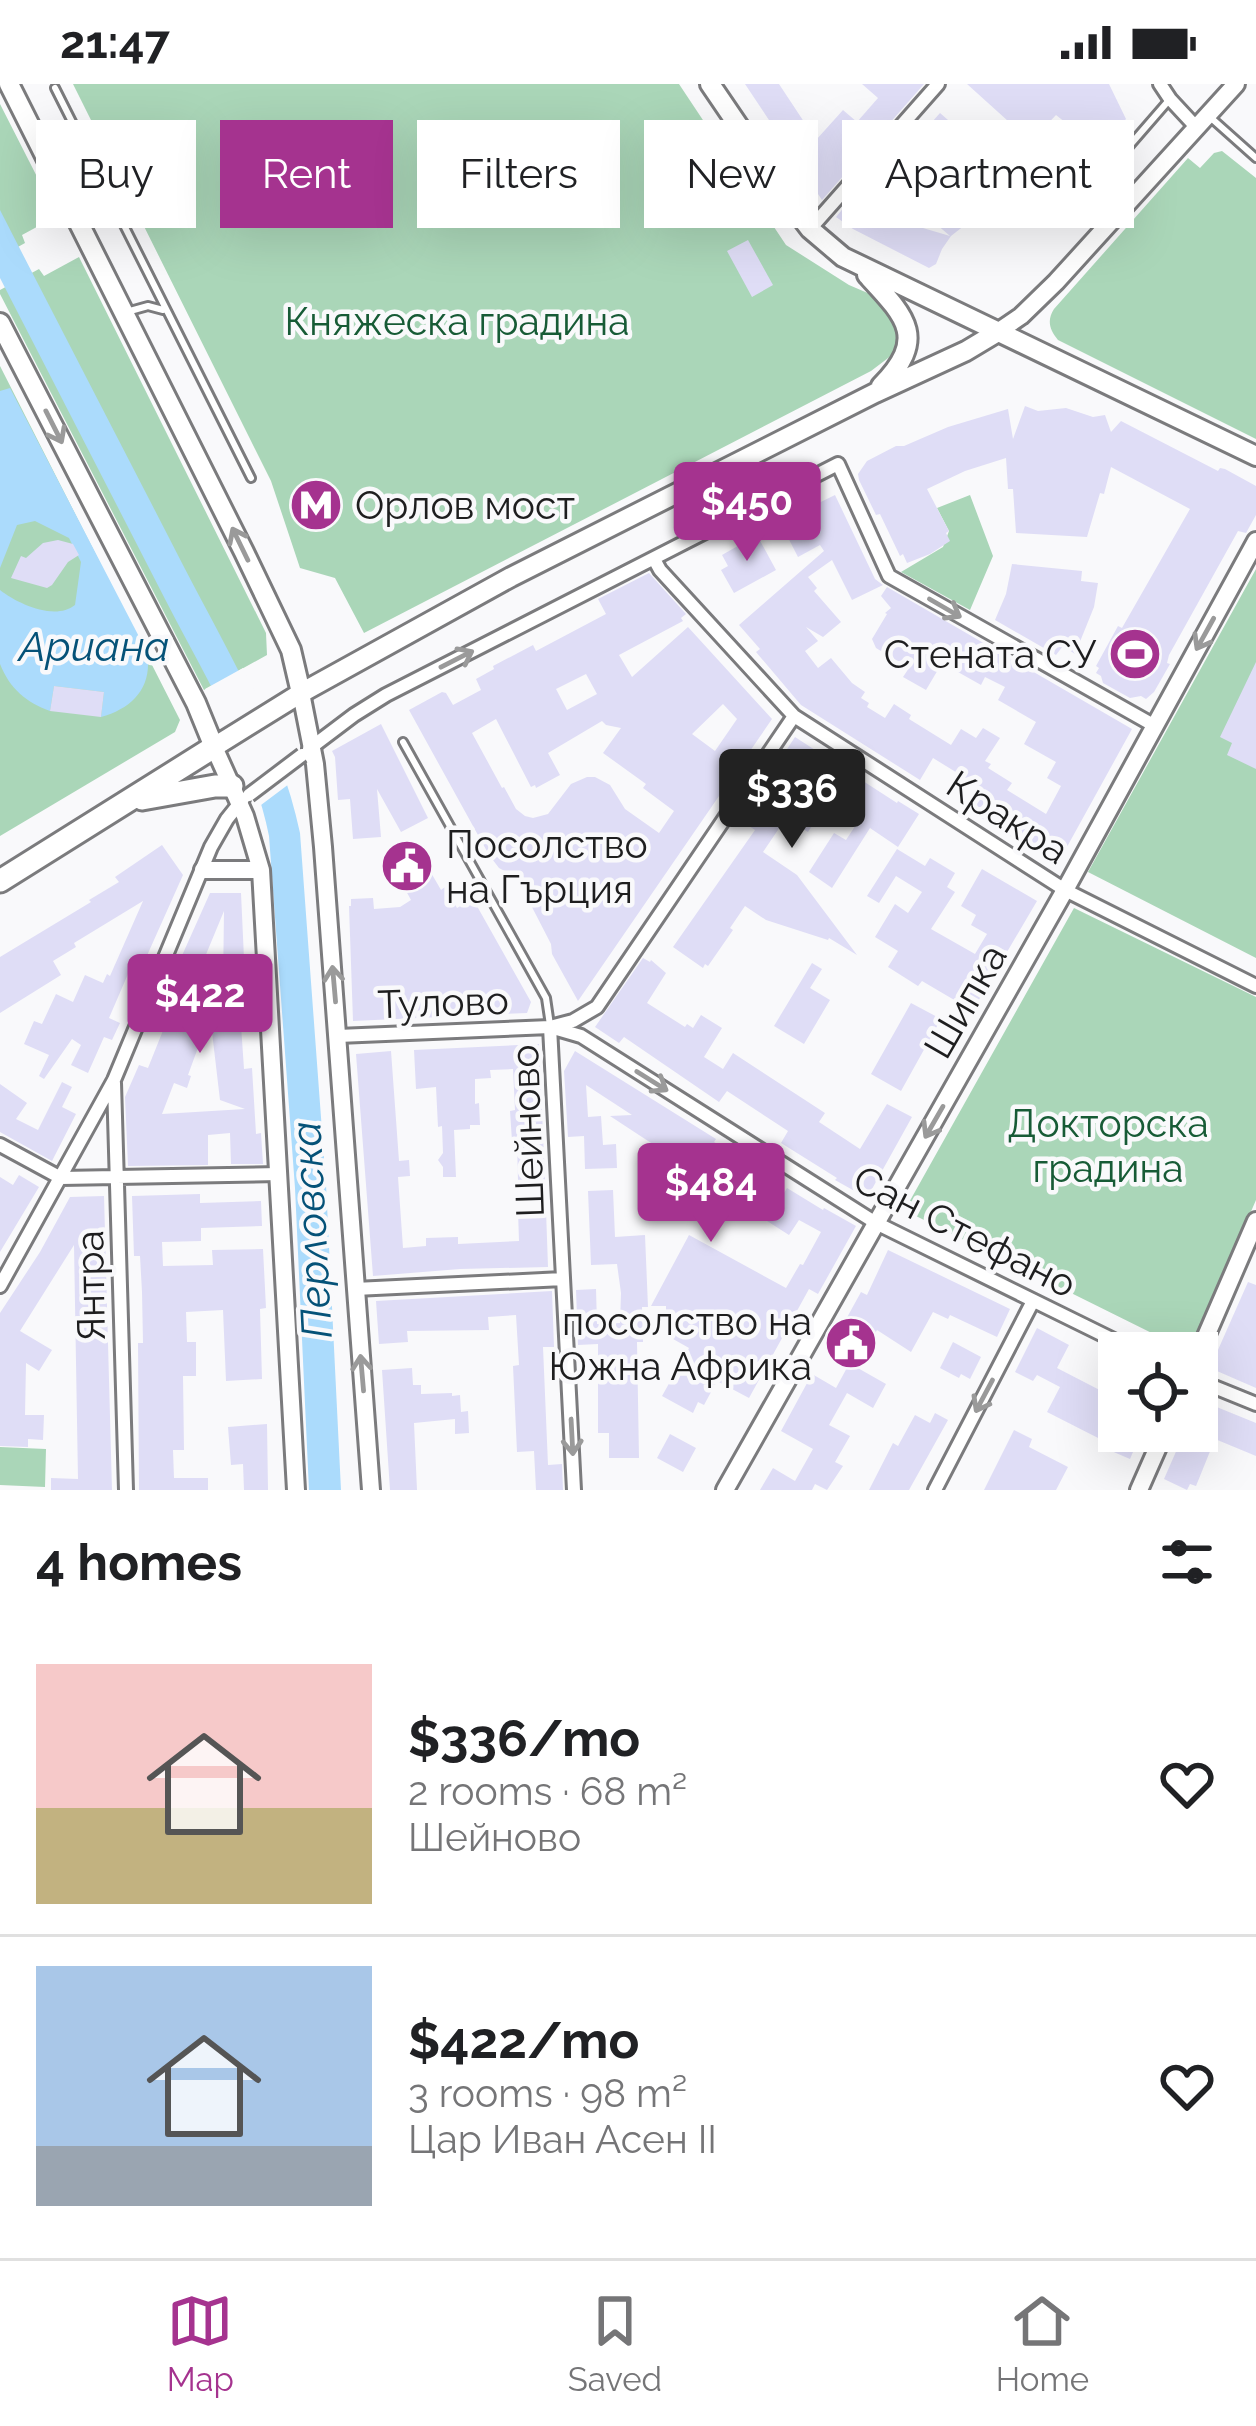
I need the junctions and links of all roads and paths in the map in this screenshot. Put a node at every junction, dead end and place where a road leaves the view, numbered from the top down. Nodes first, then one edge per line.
1 (9, 84) edge
2 (710, 84) edge
3 (938, 84) edge
4 (1160, 84) edge
5 (1236, 84) edge
6 (55, 88) dead end
7 (1174, 103) junction
8 (1202, 121) junction
9 (1134, 146) edge
10 (1256, 158) edge
11 (810, 229) junction
12 (860, 267) junction
13 (166, 312) junction
14 (124, 313) junction
15 (0, 323) edge
16 (996, 333) junction
17 (875, 392) junction
18 (1256, 457) edge
19 (251, 478) dead end
20 (1256, 541) edge
21 (654, 559) junction
22 (293, 698) junction
23 (794, 716) junction
24 (1155, 726) junction
25 (403, 742) dead end
26 (220, 743) junction
27 (307, 751) junction
28 (240, 794) junction
29 (129, 802) junction
30 (203, 870) junction
31 (260, 870) junction
32 (0, 881) edge
33 (1065, 890) junction
34 (1256, 986) edge
35 (550, 1027) junction
36 (338, 1036) junction
37 (114, 1080) junction
38 (0, 1145) edge
39 (279, 1174) junction
40 (61, 1178) junction
41 (118, 1178) junction
42 (1256, 1221) edge
43 (876, 1223) junction
44 (563, 1279) junction
45 (0, 1286) edge
46 (356, 1289) junction
47 (1033, 1301) junction
48 (1098, 1332) edge
49 (1208, 1332) edge
50 (1218, 1389) edge
51 (1256, 1404) edge
52 (1156, 1452) edge
53 (126, 1490) edge
54 (296, 1490) edge
55 (371, 1490) edge
56 (574, 1490) edge
57 (725, 1490) edge
58 (934, 1490) edge
59 (1139, 1490) edge

1 - 14 main road
2 - 11 main road
3 - 11 street
4 - 7 street
5 - 8 main road
6 - 13 lane
7 - 8 street
7 - 9 lane
8 - 10 lane
8 - 16 main road
11 - 12 main road
12 - 16 main road
12 - 17 main road
13 - 14 lane
13 - 19 lane
22 -> 14 main road
15 -> 26 main road
16 - 17 main road
16 - 18 main road
17 - 22 main road
20 -> 24 main road, Шипка
21 - 23 street, Кракра
21 -> 24 street
27 -> 21 street
22 - 26 main road
22 - 27 main road
23 - 33 street, Кракра
23 - 35 street, Шейново
24 - 33 main road, Шипка
25 - 35 lane
26 - 28 main road
26 - 29 highway
27 - 28 street, bridge
36 -> 27 main road
28 - 29 highway
28 - 30 street
28 - 31 main road
29 - 32 highway
30 - 31 main road
30 - 37 street
31 - 39 main road
33 - 34 street, Кракра
33 -> 43 main road, Шипка
35 - 36 street, Тулово
35 -> 43 street, Сан Стефано
35 - 44 street, Шейново
36 - 46 main road
37 - 40 street
37 - 41 street, Янтра
38 - 40 street
39 - 41 street
39 - 54 main road
40 - 41 street
40 - 45 street
41 - 53 street, Янтра
42 - 49 main road
43 - 47 street, Сан Стефано
43 - 57 main road, Шипка
44 - 46 street
44 -> 56 street, Шейново
55 -> 46 main road
47 - 48 street, Сан Стефано
47 -> 58 street
50 - 51 street
52 - 59 main road

